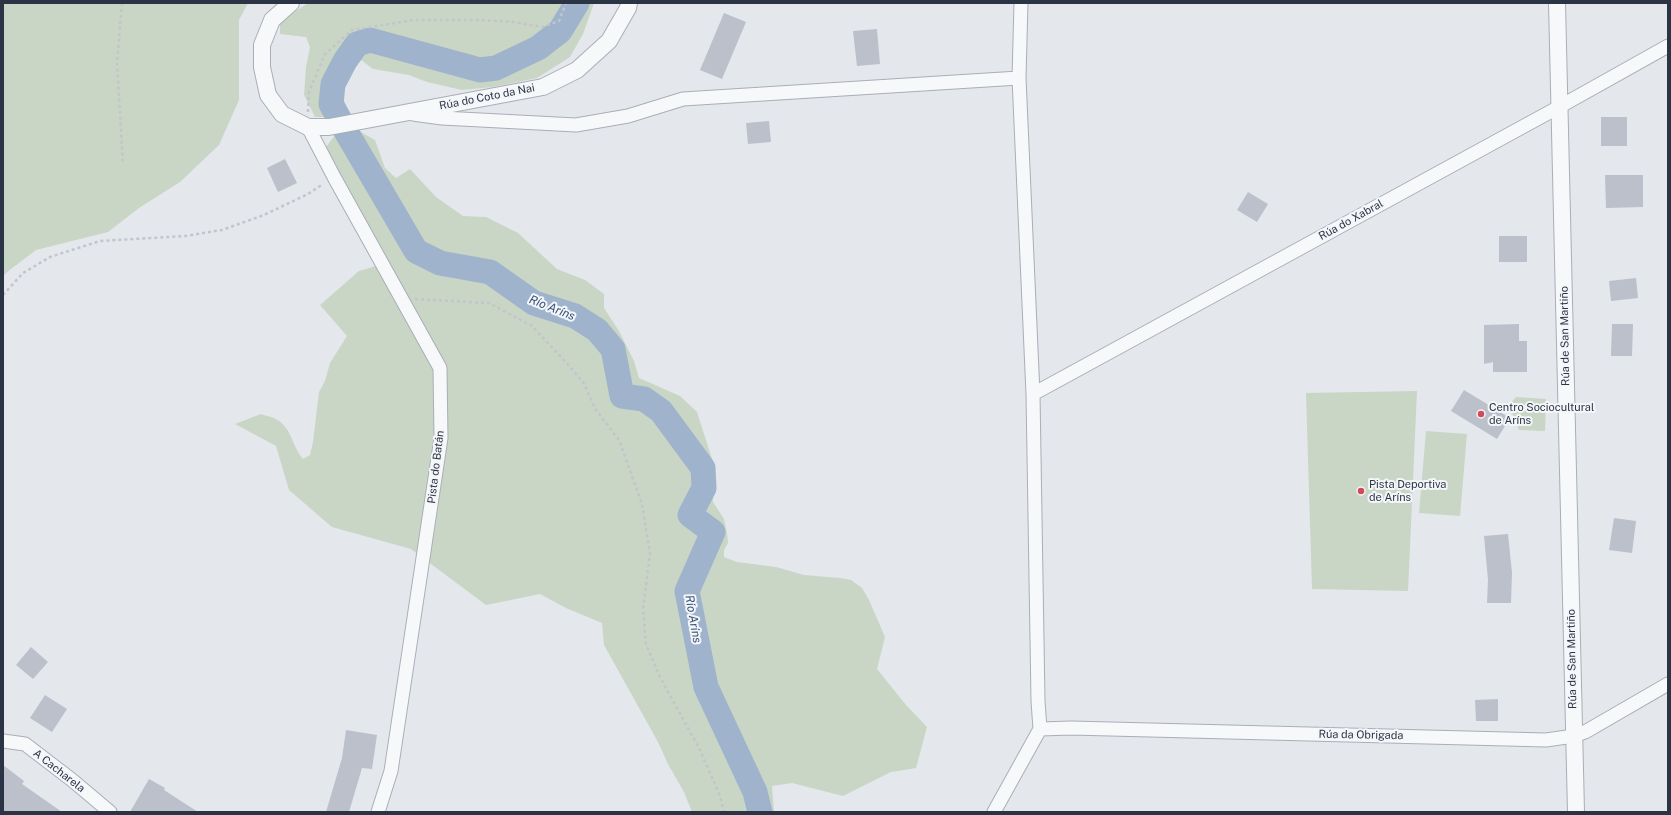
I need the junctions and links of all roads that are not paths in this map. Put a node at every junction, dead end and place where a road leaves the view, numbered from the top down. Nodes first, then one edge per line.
1 (291, 3) edge
2 (629, 3) edge
3 (1021, 3) edge
4 (1557, 3) edge
5 (1668, 46) edge
6 (1019, 78) junction
7 (1559, 107) junction
8 (406, 112) junction
9 (308, 127) junction
10 (1033, 394) junction
11 (1668, 684) edge
12 (1040, 729) junction
13 (1574, 736) junction
14 (3, 741) edge
15 (110, 812) edge
16 (378, 812) edge
17 (994, 812) edge
18 (1576, 812) edge

1 - 9 street
2 - 8 street, Rúa do Coto da Nai
3 - 6 street
4 - 7 street, Rúa de San Martiño
5 - 7 street, Rúa do Xabral
6 - 8 street
6 - 10 street
7 - 10 street, Rúa do Xabral
7 - 13 street, Rúa de San Martiño
8 - 9 street, Rúa do Coto da Nai
9 - 16 street, Pista do Batán
10 - 12 street
11 - 13 street, Rúa da Obrigada
12 - 13 street, Rúa da Obrigada
12 - 17 street
13 - 18 street, Rúa de San Martiño
14 - 15 street, A Cacharela

